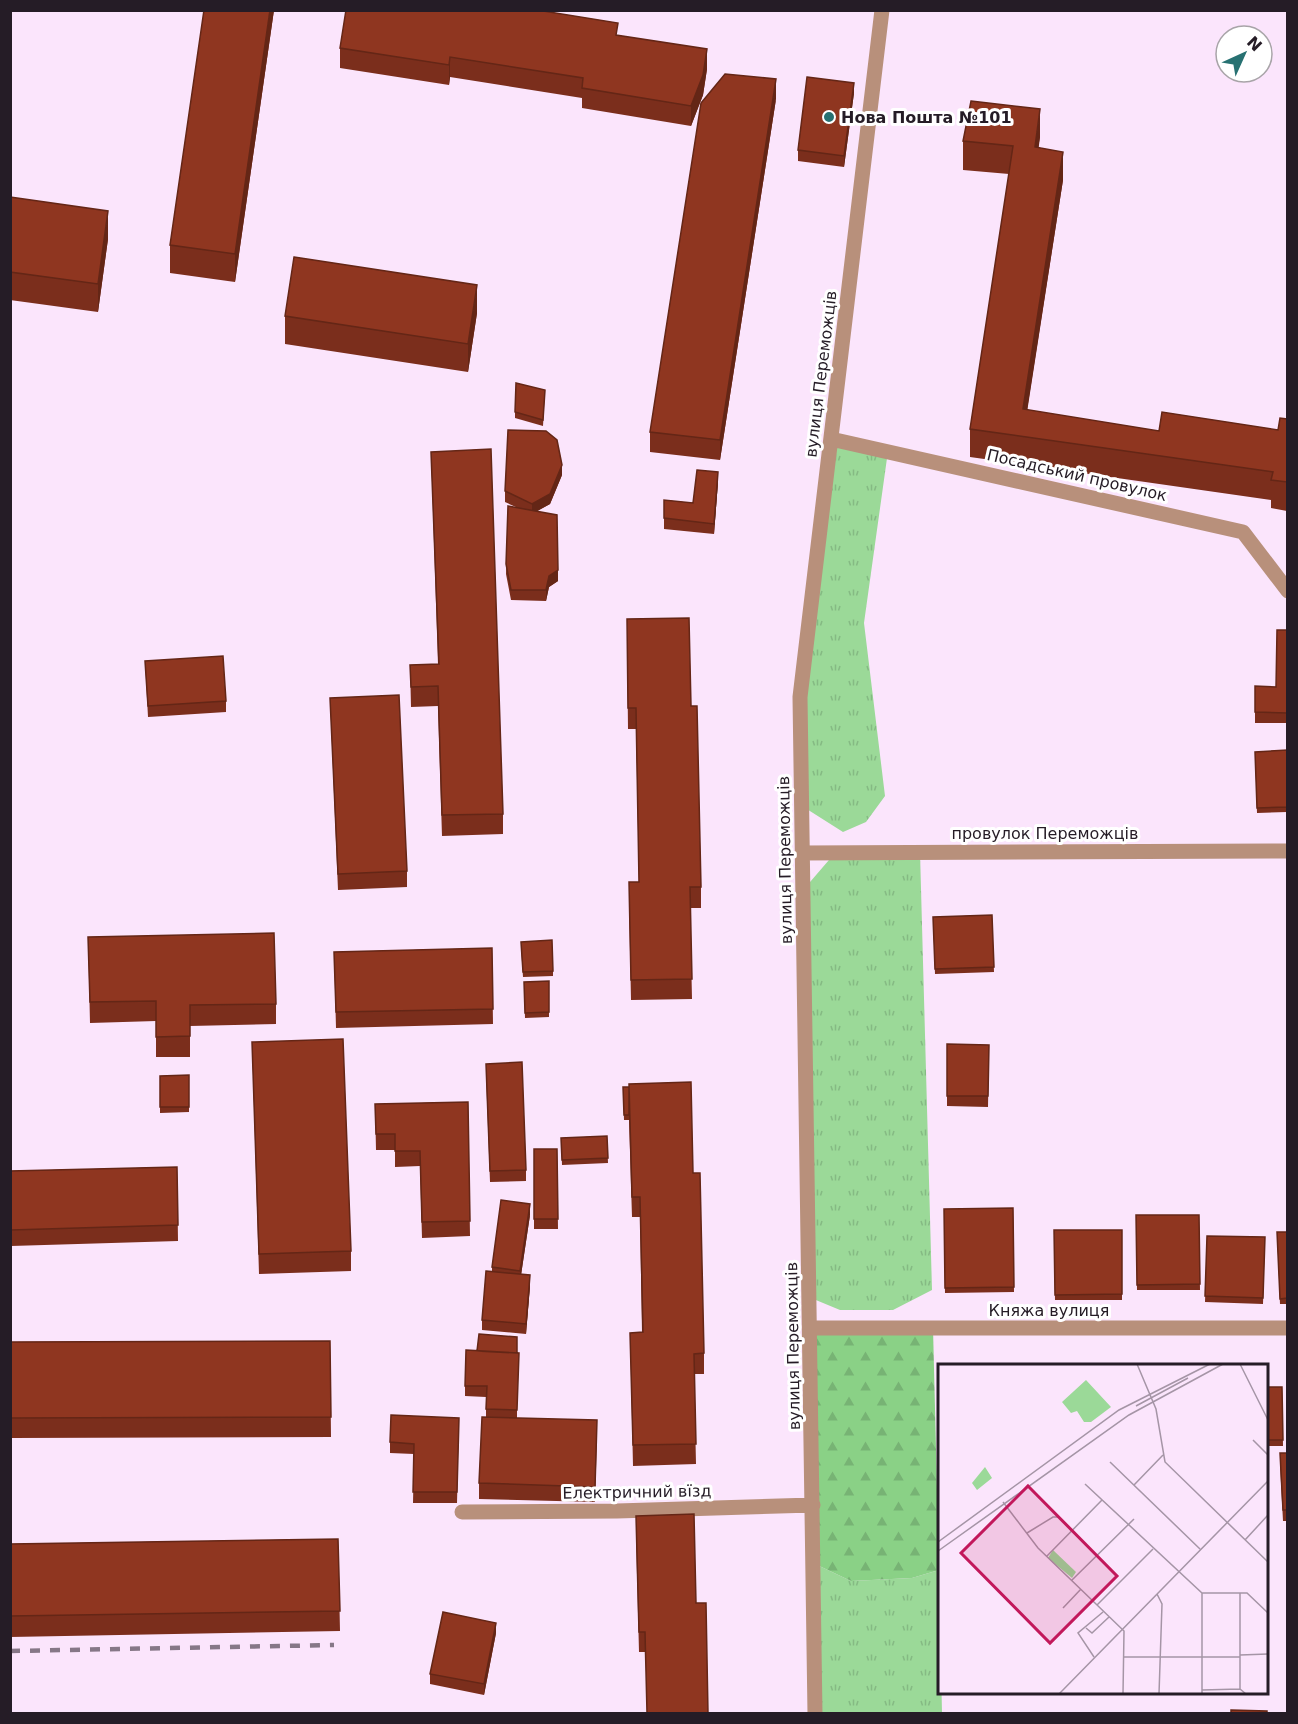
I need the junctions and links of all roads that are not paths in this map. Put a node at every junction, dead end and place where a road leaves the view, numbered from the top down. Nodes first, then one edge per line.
1 (882, 10) edge
2 (831, 439) junction
3 (1287, 591) edge
4 (1287, 851) edge
5 (803, 853) junction
6 (811, 1328) junction
7 (1287, 1328) edge
8 (813, 1505) junction
9 (462, 1512) dead end
10 (815, 1713) edge

1 - 2 street, вулиця Переможців
2 - 3 street, Посадський провулок
2 - 5 street, вулиця Переможців
4 - 5 street, провулок Переможців
5 - 6 street, вулиця Переможців
6 - 7 street, Княжа вулиця
6 - 8 street, вулиця Переможців
8 - 9 street, Електричний вїзд
8 - 10 street, вулиця Переможців

